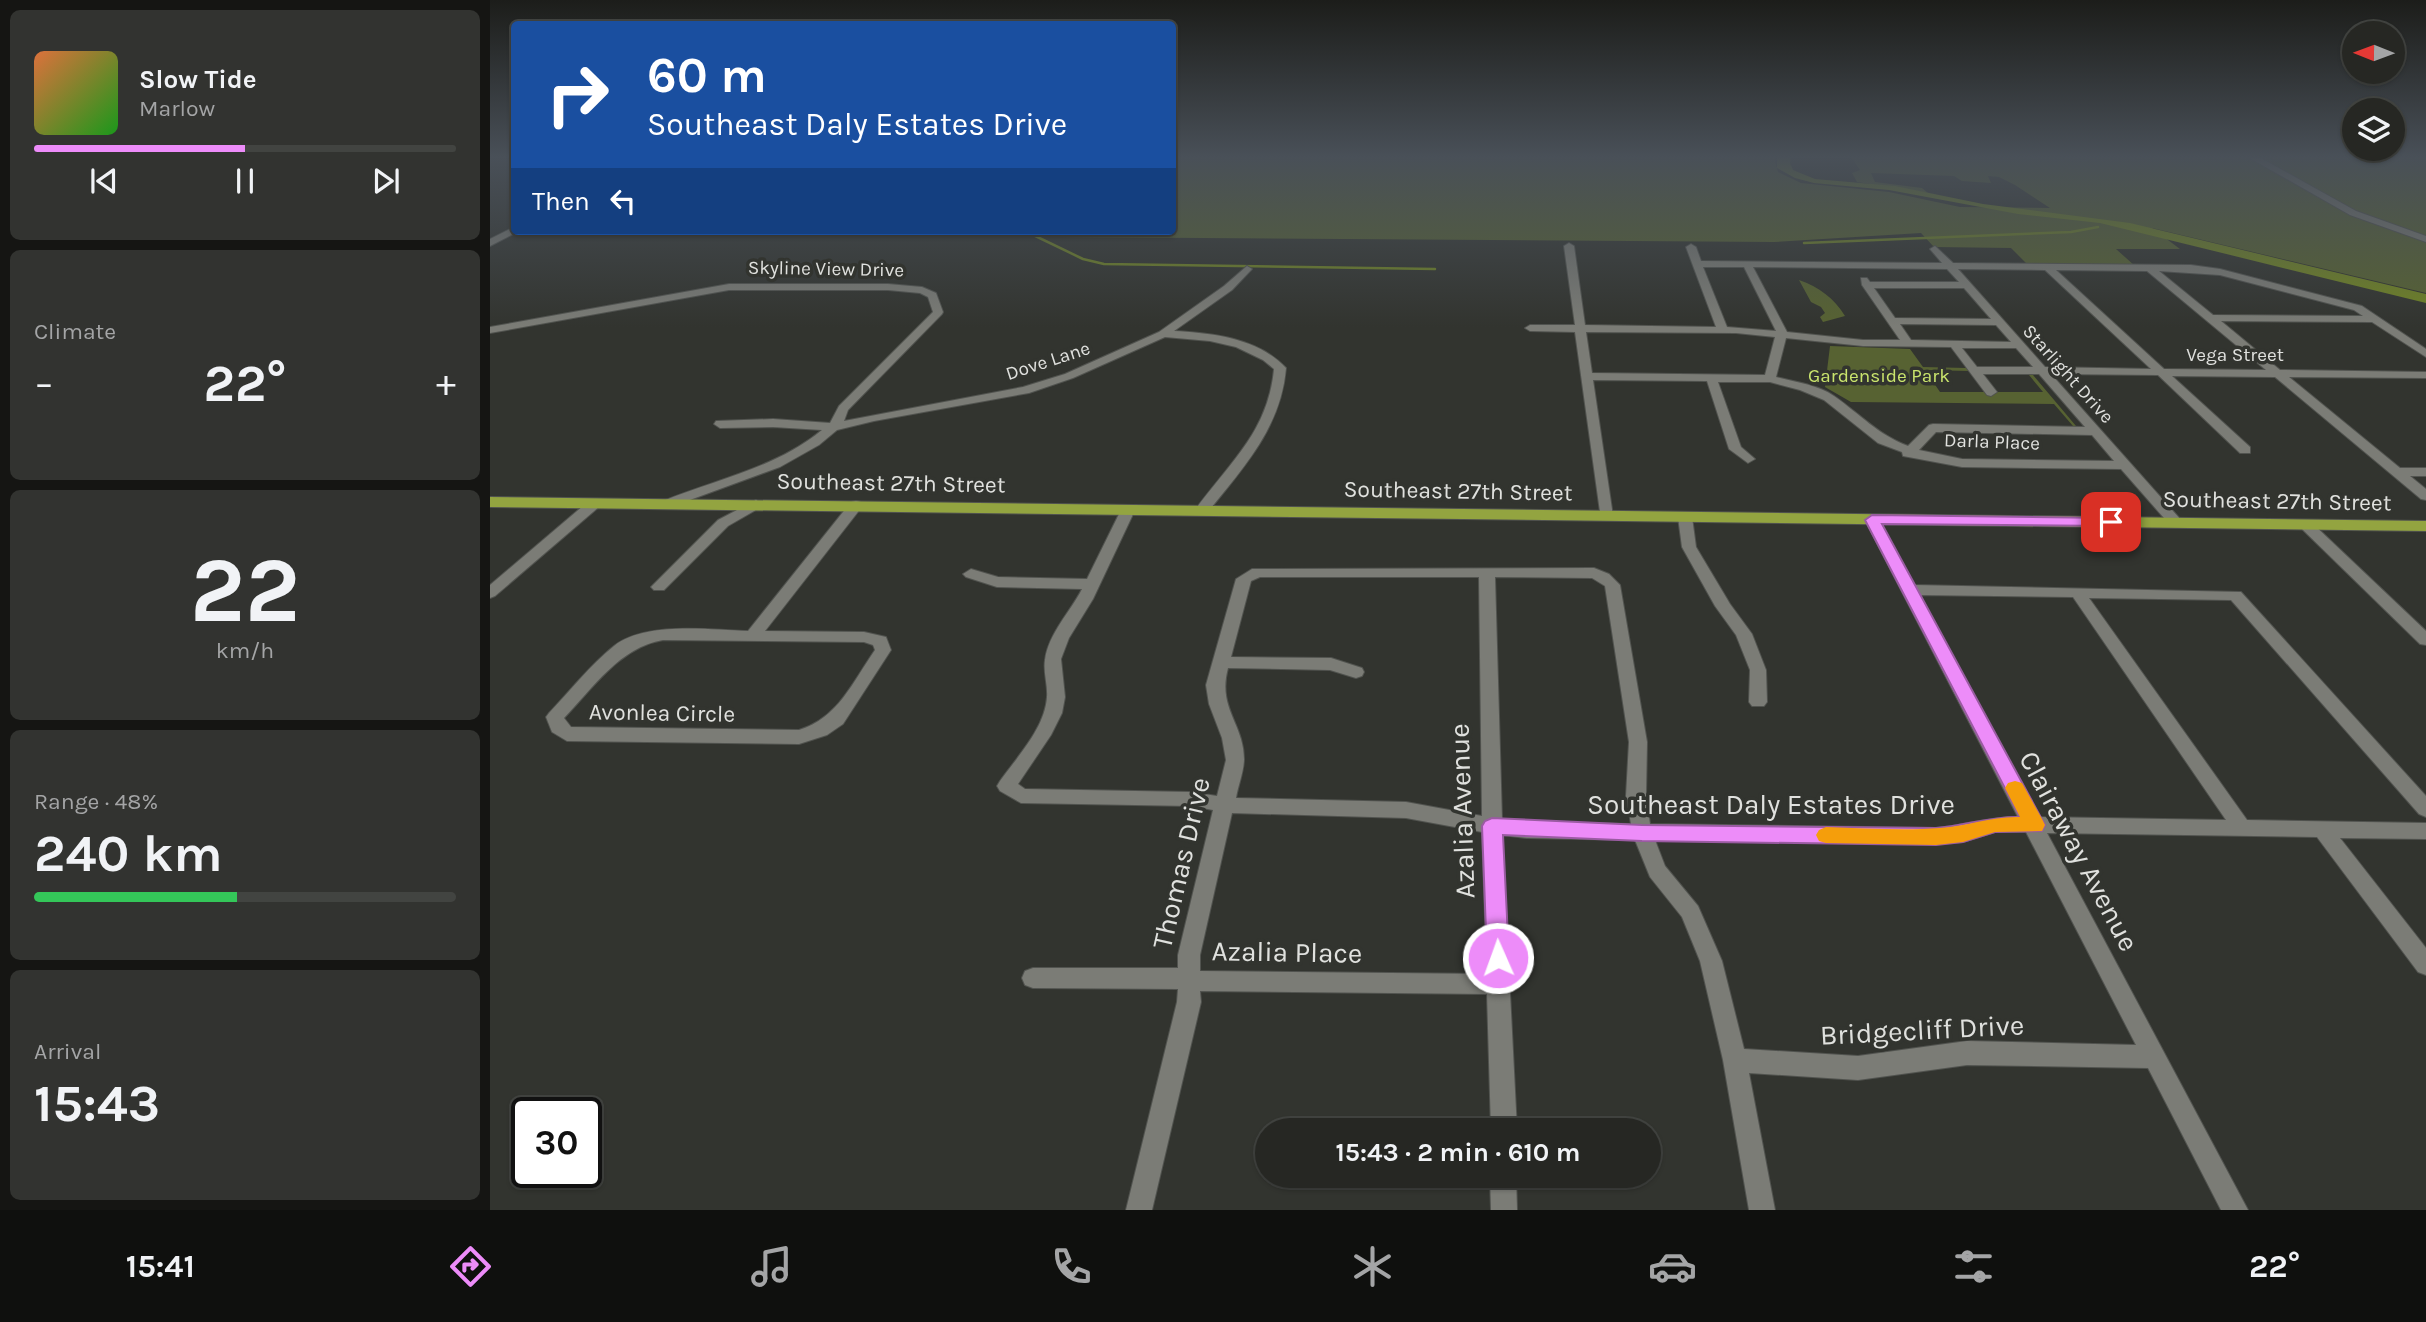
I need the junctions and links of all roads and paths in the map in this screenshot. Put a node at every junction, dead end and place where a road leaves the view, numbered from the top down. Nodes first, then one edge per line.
1 (2354, 213) edge
2 (511, 232) edge
3 (2426, 239) edge
4 (490, 243) edge
5 (1569, 246) dead end
6 (1691, 247) dead end
7 (1935, 249) dead end
8 (1698, 264) junction
9 (1748, 264) junction
10 (1853, 265) junction
11 (1951, 266) junction
12 (2049, 268) junction
13 (2150, 268) junction
14 (1247, 269) dead end
15 (1867, 285) junction
16 (1968, 285) junction
17 (2212, 318) junction
18 (2377, 319) junction
19 (1893, 321) junction
20 (1999, 321) junction
21 (1530, 328) dead end
22 (1580, 329) junction
23 (490, 330) edge
24 (1723, 330) junction
25 (1782, 333) junction
26 (1163, 334) junction
27 (1908, 344) junction
28 (1954, 344) junction
29 (2018, 345) junction
30 (2426, 354) edge
31 (1974, 370) junction
32 (2043, 370) junction
33 (2161, 372) junction
34 (2280, 373) junction
35 (2426, 375) edge
36 (1587, 376) junction
37 (1711, 377) junction
38 (1770, 379) junction
39 (1991, 392) dead end
40 (720, 424) dead end
41 (834, 427) junction
42 (2095, 431) junction
43 (2245, 450) dead end
44 (1908, 453) junction
45 (1748, 459) dead end
46 (2124, 465) junction
47 (2397, 472) junction
48 (2426, 472) edge
49 (2426, 496) edge
50 (490, 502) edge
51 (595, 503) junction
52 (668, 504) junction
53 (721, 504) junction
54 (755, 504) junction
55 (856, 505) junction
56 (1128, 510) junction
57 (1202, 510) junction
58 (1606, 516) junction
59 (1685, 517) junction
60 (1872, 520) junction
61 (723, 523) junction
62 (2176, 523) junction
63 (2306, 525) junction
64 (2426, 526) edge
65 (1487, 573) junction
66 (971, 574) dead end
67 (1092, 584) junction
68 (659, 587) dead end
69 (1910, 590) junction
70 (490, 593) edge
71 (2078, 593) junction
72 (752, 636) junction
73 (2426, 640) edge
74 (1221, 662) junction
75 (1356, 672) dead end
76 (1758, 702) dead end
77 (1225, 805) junction
78 (2426, 809) edge
79 (2035, 825) junction
80 (1492, 826) junction
81 (2242, 828) junction
82 (2322, 829) junction
83 (2426, 831) edge
84 (1642, 833) junction
85 (2426, 965) edge
86 (1033, 978) dead end
87 (1188, 981) junction
88 (1499, 984) junction
89 (2154, 1057) junction
90 (1735, 1060) junction
91 (1504, 1118) edge
92 (1503, 1188) edge
93 (1139, 1210) edge
94 (1504, 1210) edge
95 (1762, 1210) edge
96 (2235, 1210) edge

1 - 3 street
2 - 4 street
5 - 22 street
6 - 8 street
7 - 11 street, Starlight Drive
8 - 9 street
8 - 24 street
9 - 10 street
9 - 25 street
10 - 11 street
10 - 15 street
11 - 12 street
11 - 16 street, Starlight Drive
12 - 13 street
12 - 33 street
13 - 17 street
13 - 18 street
14 - 26 street, Dove Lane
15 - 16 street
15 - 19 street
16 - 20 street, Starlight Drive
17 - 18 street
17 - 34 street
18 - 30 street
19 - 20 street
19 - 27 street
20 - 29 street, Starlight Drive
21 - 22 street
22 - 24 street
22 - 36 street
23 - 41 street, Skyline View Drive
24 - 25 street
25 - 27 street
25 - 38 street
26 - 41 street, Dove Lane
26 - 57 street
27 - 28 street
28 - 29 street
28 - 31 street
29 - 32 street, Starlight Drive
31 - 32 street, Vega Street
31 - 39 street
32 - 33 street, Vega Street
32 - 42 street, Starlight Drive
33 - 34 street, Vega Street
33 - 43 street
34 - 35 street, Vega Street
34 - 47 street
36 - 37 street, Darla Place
36 - 58 street
37 - 38 street, Darla Place
37 - 45 street
38 - 44 street, Darla Place
40 - 41 street
41 - 52 street, Skyline View Drive
42 - 44 street
42 - 46 street, Starlight Drive
44 - 46 street, Darla Place
46 - 62 street, Starlight Drive
47 - 48 street
47 - 49 street
50 - 51 main road, Southeast 27th Street
51 - 52 main road, Southeast 27th Street
51 - 70 street
52 - 53 main road, Southeast 27th Street
53 - 54 main road, Southeast 27th Street
53 - 61 street
54 - 55 main road, Southeast 27th Street
54 - 61 street
55 - 56 main road, Southeast 27th Street
55 - 72 street
56 - 57 main road, Southeast 27th Street
56 - 67 street
57 - 58 main road, Southeast 27th Street
58 - 59 main road, Southeast 27th Street
59 - 60 main road, Southeast 27th Street
59 - 76 street
60 - 62 main road, Southeast 27th Street
60 - 69 street, Clairaway Avenue
61 - 68 street
62 - 63 main road, Southeast 27th Street
63 - 64 main road, Southeast 27th Street
63 - 73 street
65 - 74 street, Thomas Drive
65 - 80 street, Azalia Avenue
65 - 84 street
66 - 67 street
67 - 77 street, Southeast Daly Estates Drive
69 - 71 street
69 - 79 street, Clairaway Avenue
71 - 78 street
71 - 81 street
72 - 72 street, Avonlea Circle
74 - 75 street
74 - 77 street, Thomas Drive
77 - 80 street, Southeast Daly Estates Drive
77 - 87 street, Thomas Drive
79 - 81 street, Southeast Daly Estates Drive
79 - 84 street, Southeast Daly Estates Drive
79 - 89 street, Clairaway Avenue
80 - 84 street, Southeast Daly Estates Drive
80 - 88 street, Azalia Avenue
81 - 82 street, Southeast Daly Estates Drive
82 - 83 street, Southeast Daly Estates Drive
82 - 85 street
84 - 90 street
86 - 87 street, Azalia Place
87 - 88 street, Azalia Place
87 - 93 street, Thomas Drive
88 - 91 street, Azalia Avenue
89 - 90 street, Bridgecliff Drive
89 - 96 street, Clairaway Avenue
90 - 95 street
92 - 94 street

